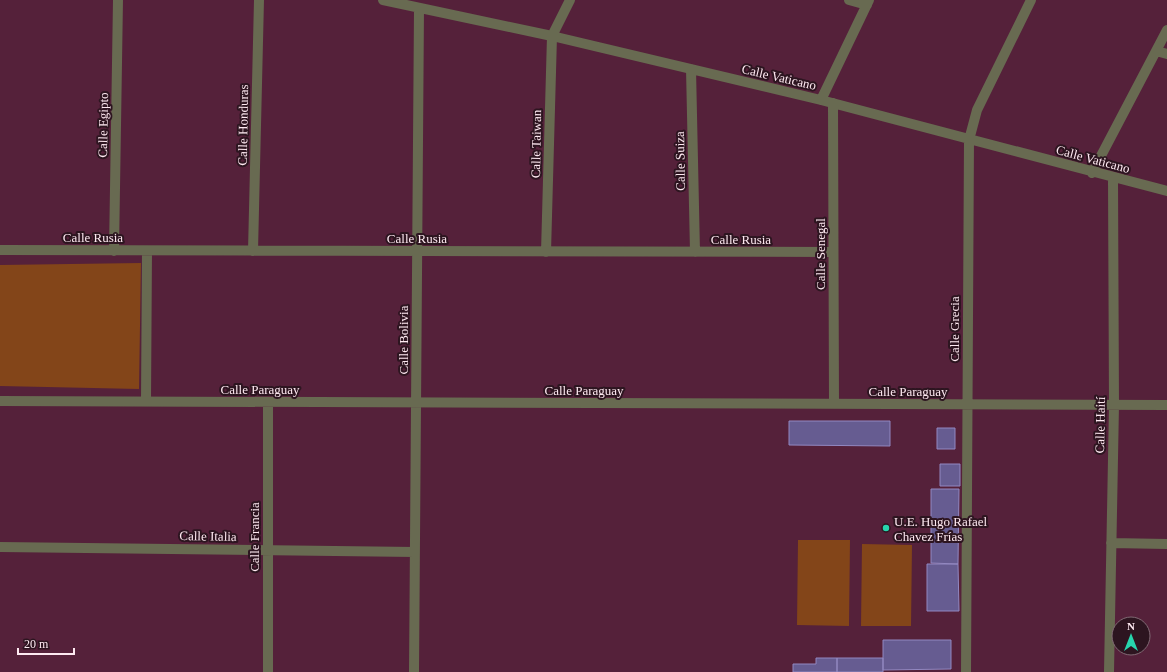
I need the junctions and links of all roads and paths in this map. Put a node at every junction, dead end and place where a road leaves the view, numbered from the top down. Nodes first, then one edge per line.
1 (118, 0) edge
2 (259, 0) edge
3 (383, 0) edge
4 (570, 0) edge
5 (848, 0) edge
6 (1031, 0) edge
7 (868, 2) edge
8 (419, 9) junction
9 (1167, 30) edge
10 (552, 36) junction
11 (1156, 51) junction
12 (1167, 54) edge
13 (691, 70) junction
14 (821, 100) junction
15 (832, 104) junction
16 (969, 140) junction
17 (1092, 173) junction
18 (1113, 178) junction
19 (1167, 191) edge
20 (0, 250) edge
21 (114, 250) junction
22 (147, 250) junction
23 (253, 251) junction
24 (417, 251) junction
25 (546, 252) junction
26 (695, 252) junction
27 (833, 252) junction
28 (0, 401) edge
29 (146, 401) junction
30 (268, 402) junction
31 (416, 402) junction
32 (834, 404) junction
33 (968, 404) junction
34 (1114, 405) junction
35 (1167, 405) edge
36 (1111, 543) junction
37 (1167, 544) edge
38 (0, 546) edge
39 (267, 550) junction
40 (415, 552) junction
41 (268, 672) edge
42 (414, 672) edge
43 (966, 672) edge
44 (1109, 672) edge

1 - 21 street, Calle Egipto
2 - 23 street, Calle Honduras
3 - 8 street, Calle Vaticano
4 - 10 street
5 - 7 street
6 - 16 street, Calle Grecia
7 - 14 street
8 - 10 street, Calle Vaticano
8 - 24 street, Calle Bolivia
9 - 11 street
10 - 13 street, Calle Vaticano
10 - 25 street, Calle Taiwan
11 - 12 street
11 - 17 street
13 - 14 street, Calle Vaticano
13 - 26 street, Calle Suiza
14 - 15 street, Calle Vaticano
15 - 16 street, Calle Vaticano
15 - 27 street, Calle Senegal
16 - 17 street, Calle Vaticano
16 - 33 street, Calle Grecia
17 - 18 street, Calle Vaticano
18 - 19 street, Calle Vaticano
18 - 34 street, Calle Haití
20 - 21 street, Calle Rusia
21 - 22 street, Calle Rusia
22 - 23 street, Calle Rusia
22 - 29 street
23 - 24 street, Calle Rusia
24 - 25 street, Calle Rusia
24 - 31 street, Calle Bolivia
25 - 26 street, Calle Rusia
26 - 27 street, Calle Rusia
27 - 32 street, Calle Senegal
28 - 29 street, Calle Paraguay
29 - 30 street, Calle Paraguay
30 - 31 street, Calle Paraguay
30 - 39 street, Calle Francia
31 - 32 street, Calle Paraguay
31 - 40 street, Calle Bolivia
32 - 33 street, Calle Paraguay
33 - 34 street, Calle Paraguay
33 - 43 street, Calle Grecia
34 - 35 street, Calle Paraguay
34 - 36 street, Calle Haití
36 - 37 street
36 - 44 street, Calle Haití
38 - 39 street, Calle Italia
39 - 40 street, Calle Italia
39 - 41 street, Calle Francia
40 - 42 street, Calle Bolivia

